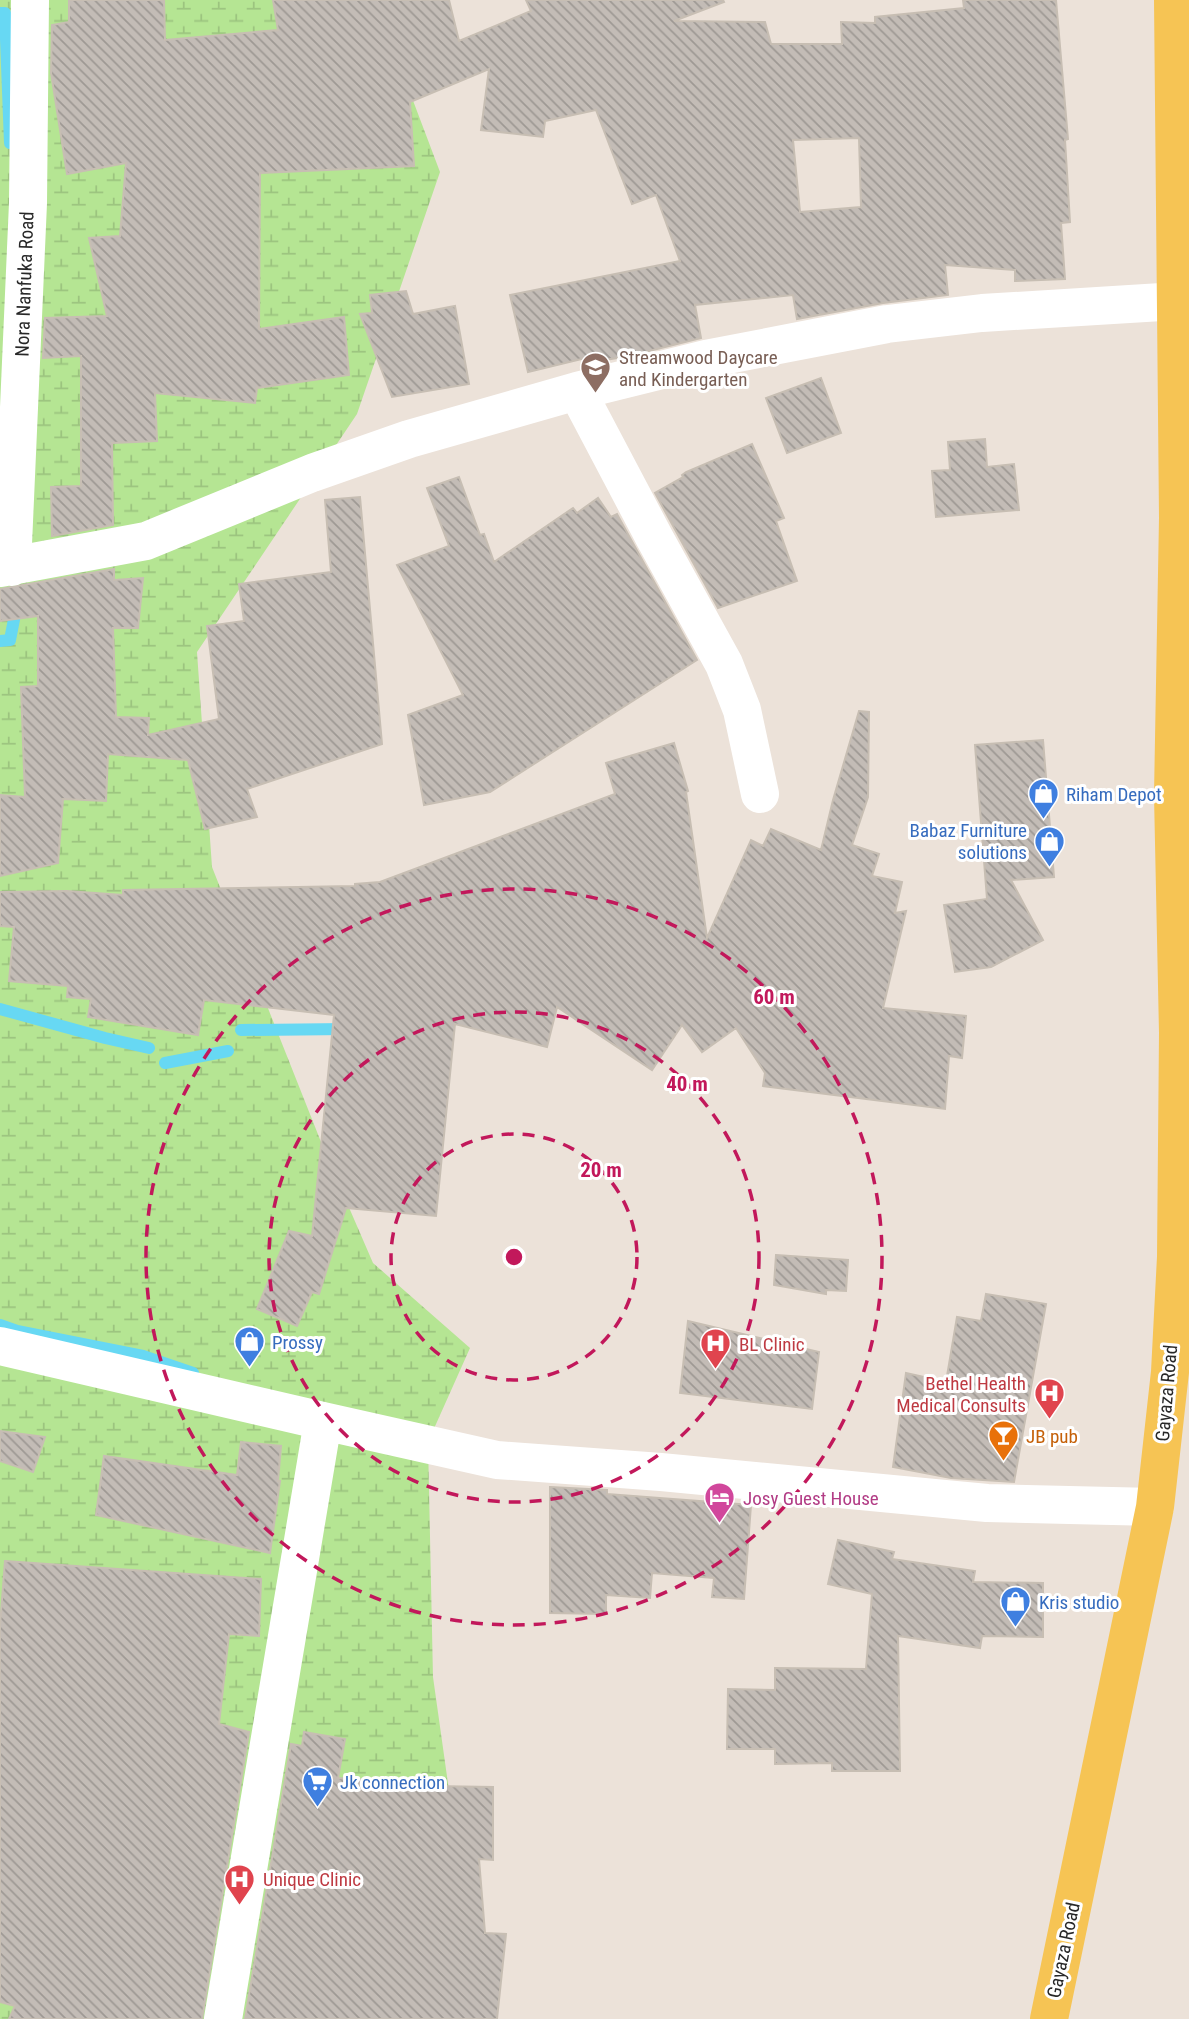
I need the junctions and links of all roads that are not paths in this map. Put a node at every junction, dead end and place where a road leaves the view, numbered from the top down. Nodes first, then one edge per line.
1 (30, 0) edge
2 (1173, 0) edge
3 (1178, 301) junction
4 (578, 391) junction
5 (6, 568) edge
6 (760, 794) dead end
7 (1181, 795) edge
8 (1182, 1257) edge
9 (0, 1346) edge
10 (323, 1421) junction
11 (1155, 1507) junction
12 (223, 2019) edge
13 (1049, 2019) edge

1 - 5 street, Nora Nanfuka Road
2 - 3 main road, Gayaza Road
3 - 4 street
3 - 7 main road, Gayaza Road
4 - 5 street
4 - 6 street
7 - 8 main road, Gayaza Road
8 - 11 main road, Gayaza Road
9 - 10 street
10 - 11 street
10 - 12 street
11 - 13 main road, Gayaza Road

